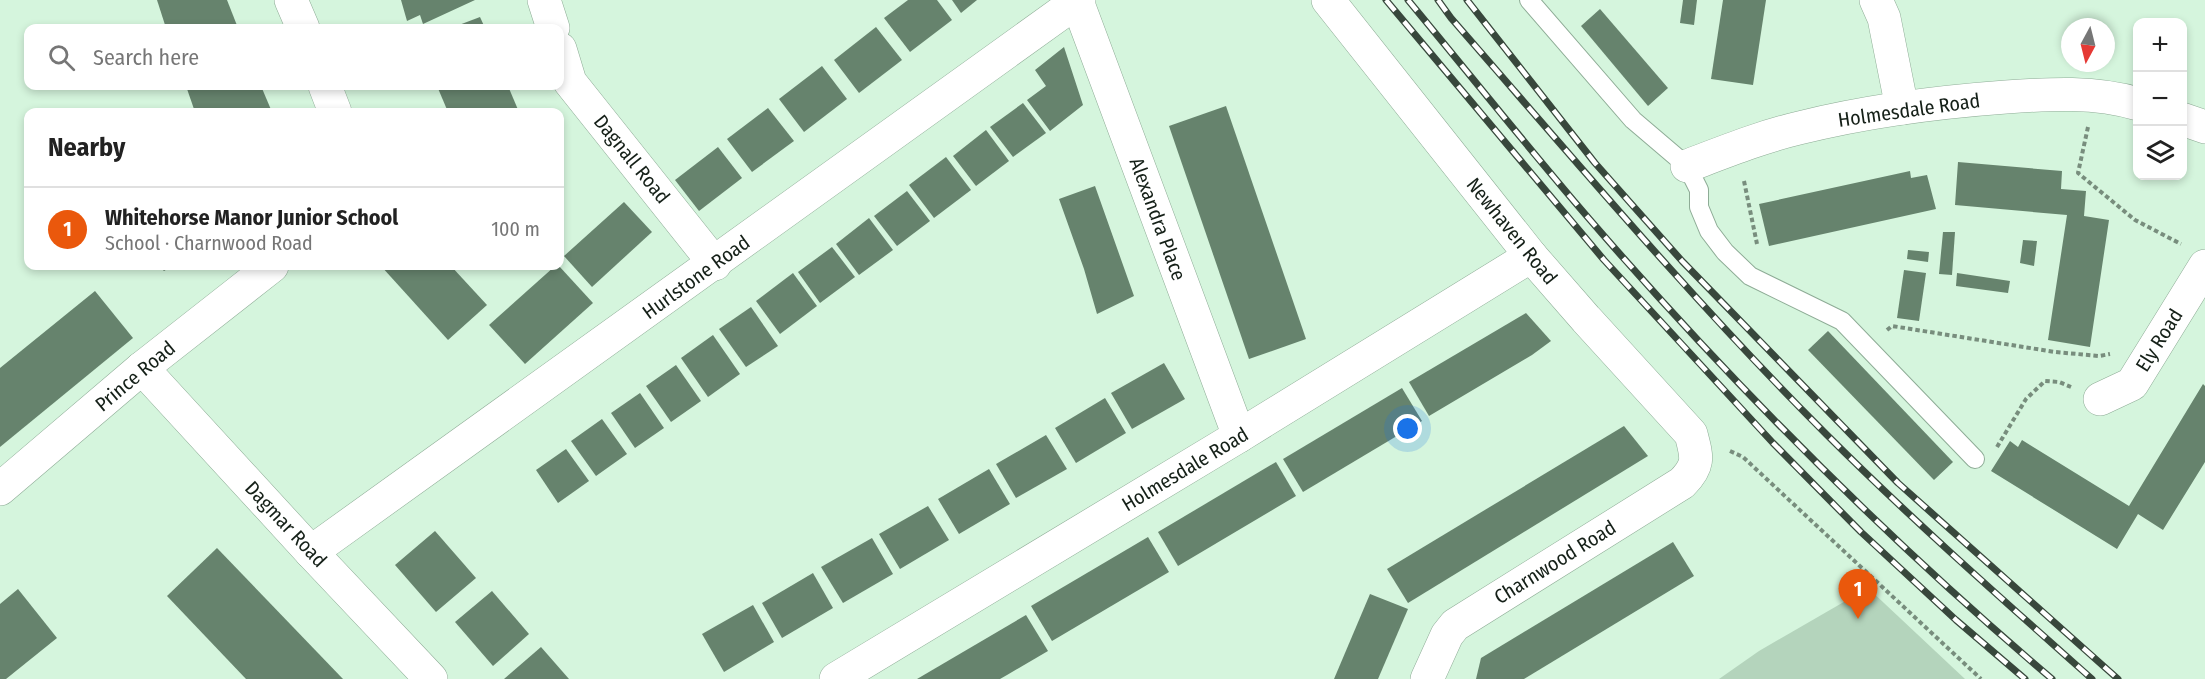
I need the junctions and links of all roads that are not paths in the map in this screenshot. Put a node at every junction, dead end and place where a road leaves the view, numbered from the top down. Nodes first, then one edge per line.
1 (291, 0) edge
2 (544, 0) edge
3 (1329, 0) edge
4 (1529, 0) edge
5 (1876, 0) edge
6 (1078, 1) edge
7 (301, 24) edge
8 (552, 24) edge
9 (564, 62) edge
10 (327, 90) edge
11 (2133, 103) edge
12 (333, 108) edge
13 (1902, 108) junction
14 (2187, 121) edge
15 (2205, 127) edge
16 (1687, 166) junction
17 (1531, 255) junction
18 (2195, 256) edge
19 (715, 264) junction
20 (267, 270) edge
21 (142, 368) junction
22 (2100, 399) road end
23 (1239, 436) junction
24 (1694, 446) joint
25 (1975, 459) road end
26 (0, 489) edge
27 (311, 552) junction
28 (431, 679) edge
29 (836, 679) edge
30 (1427, 679) edge

1 - 7 street
2 - 8 street
3 - 17 street, Newhaven Road
4 - 16 lane
5 - 13 street
6 - 19 street, Hurlstone Road
6 - 23 street, Alexandra Place
9 - 19 street, Dagnall Road
10 - 12 street
11 - 13 street, Holmesdale Road
13 - 16 street, Holmesdale Road
14 - 15 street
16 - 25 lane
17 - 23 street, Holmesdale Road
17 - 24 street, Newhaven Road
18 - 22 street, Ely Road
19 - 27 street, Hurlstone Road
20 - 21 street, Prince Road
21 - 26 street, Prince Road
21 - 27 street, Dagmar Road
23 - 29 street, Holmesdale Road
24 - 30 street, Charnwood Road
27 - 28 street, Dagmar Road

